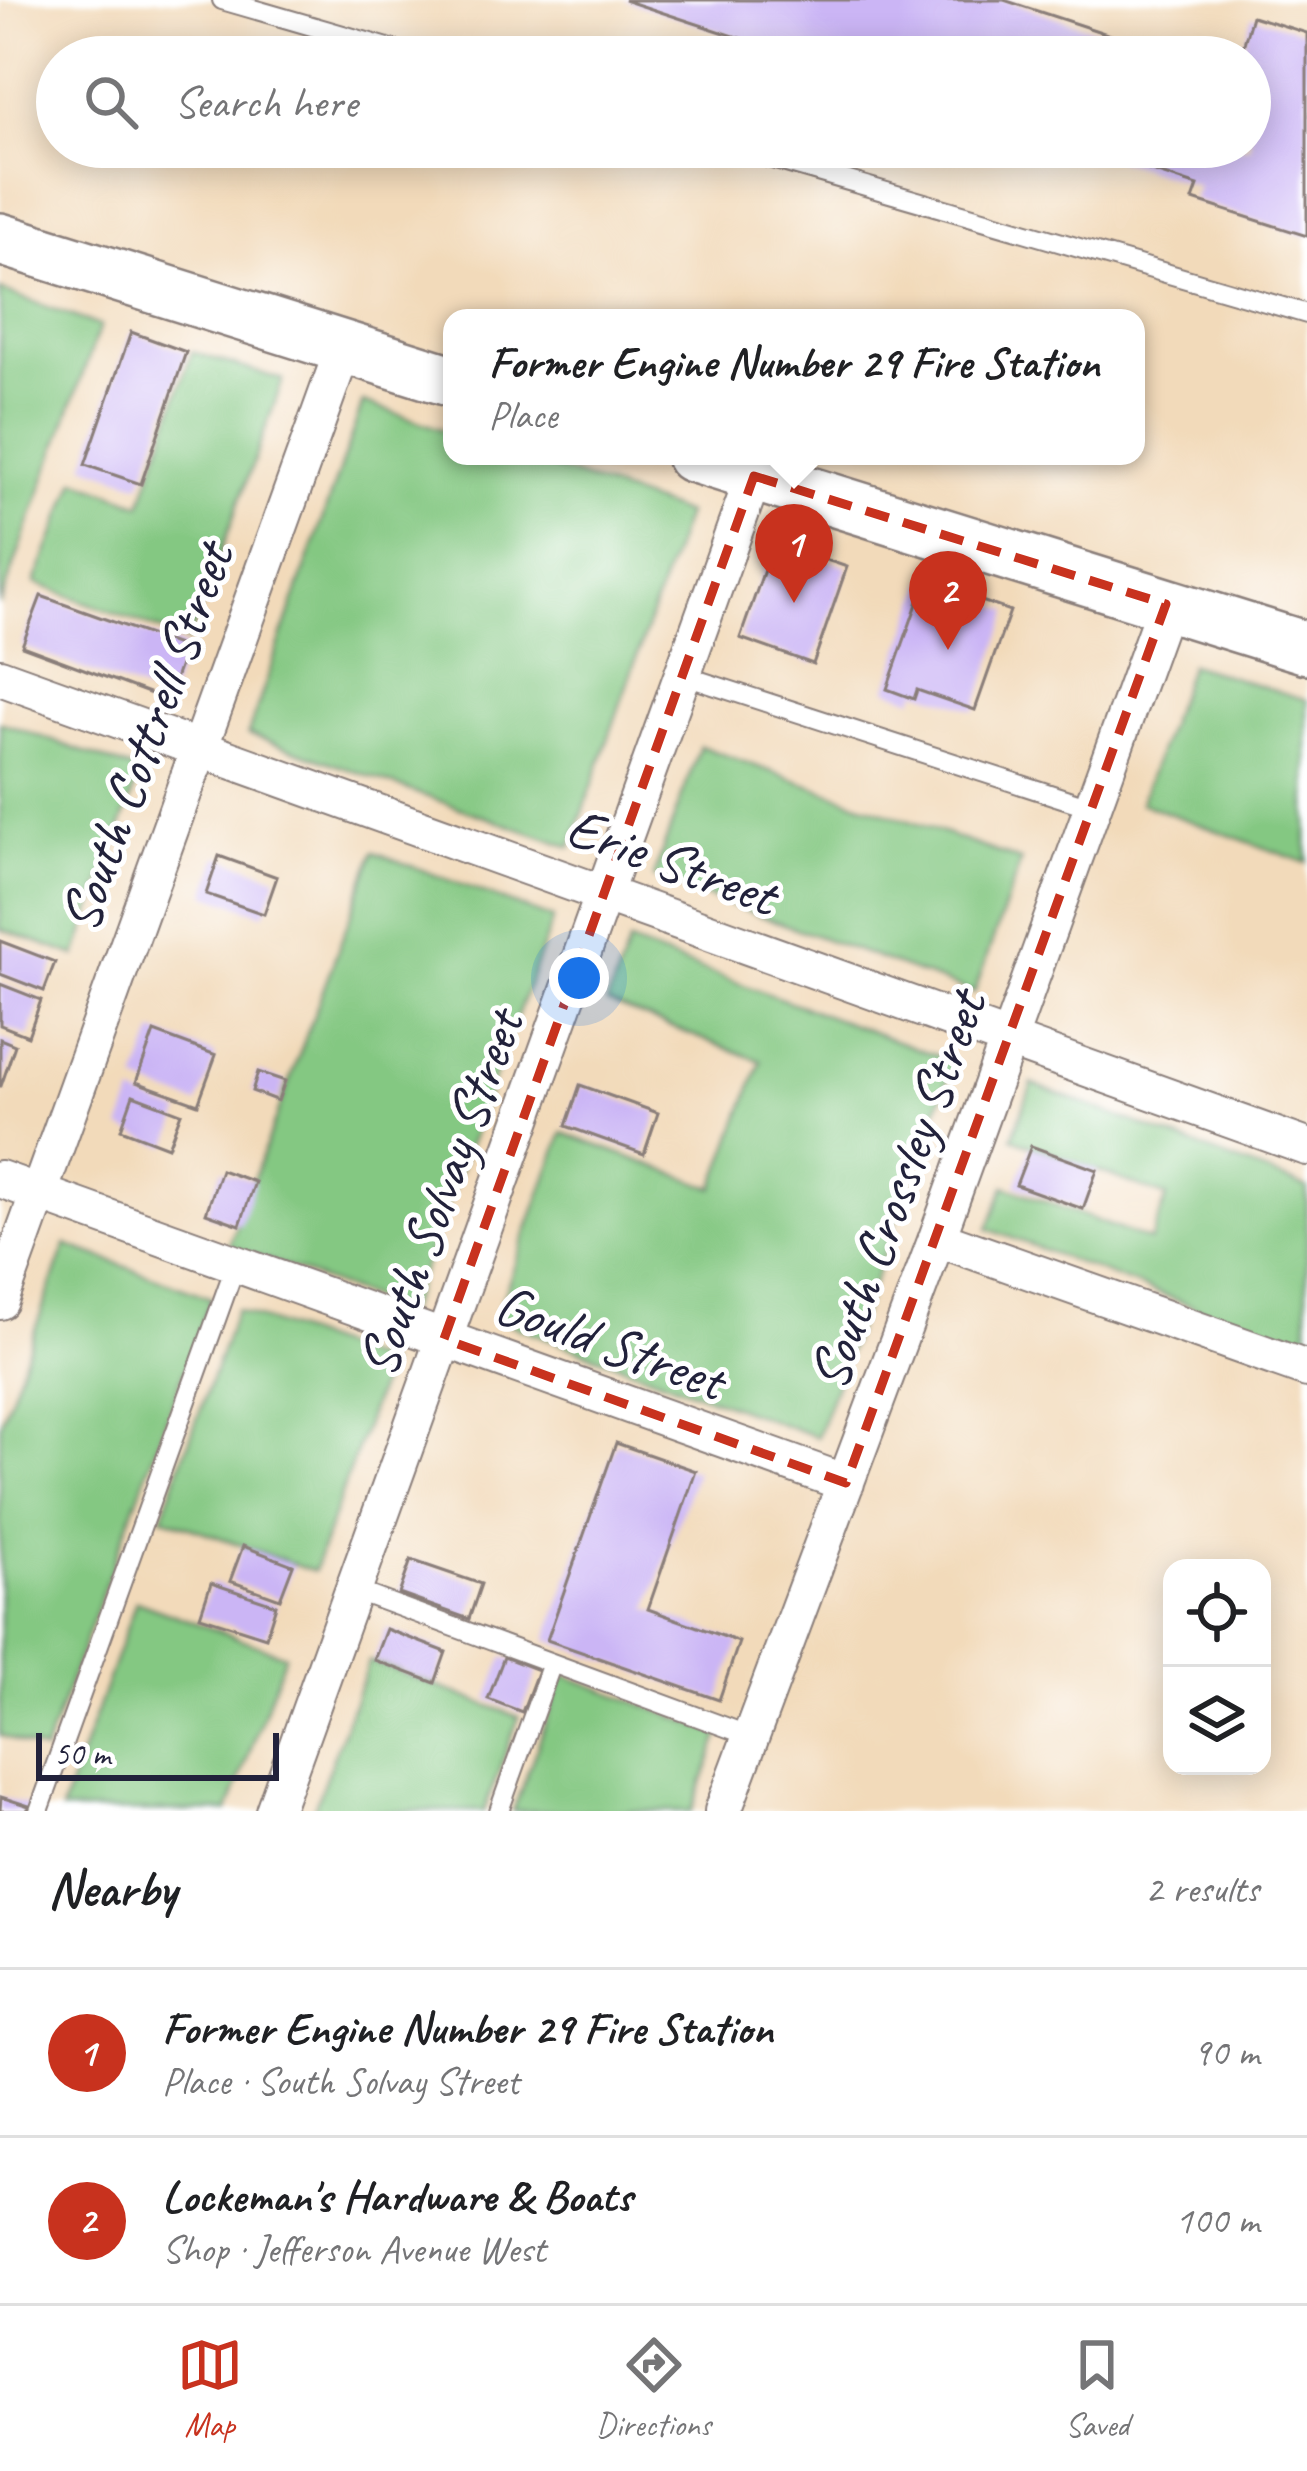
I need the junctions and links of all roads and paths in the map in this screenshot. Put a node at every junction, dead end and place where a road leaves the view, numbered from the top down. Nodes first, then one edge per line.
1 (222, 0) edge
2 (346, 36) edge
3 (803, 168) edge
4 (0, 239) edge
5 (1307, 314) edge
6 (344, 346) junction
7 (443, 377) edge
8 (720, 465) edge
9 (754, 476) junction
10 (1166, 604) junction
11 (1307, 648) edge
12 (682, 675) junction
13 (0, 677) edge
14 (199, 748) junction
15 (1093, 808) junction
16 (604, 893) junction
17 (1009, 1040) junction
18 (1307, 1148) edge
19 (0, 1179) edge
20 (38, 1193) junction
21 (937, 1238) junction
22 (236, 1264) junction
23 (0, 1301) edge
24 (444, 1339) junction
25 (1307, 1370) edge
26 (846, 1483) junction
27 (354, 1590) junction
28 (552, 1663) junction
29 (750, 1736) junction
30 (39, 1811) edge
31 (274, 1811) edge
32 (499, 1811) edge
33 (723, 1811) edge

1 - 2 lane
3 - 5 lane
4 - 6 main road
6 - 7 main road
6 - 14 street, South Cottrell Street
8 - 9 main road
9 - 10 main road
9 - 12 street, South Solvay Street
10 - 11 main road
10 - 15 street, South Crossley Street
12 - 15 lane
12 - 16 street, South Solvay Street
13 - 14 street, Erie Street
14 - 16 street, Erie Street
14 - 20 street, South Cottrell Street
15 - 17 street, South Crossley Street
16 - 17 street, Erie Street
16 - 24 street, South Solvay Street
17 - 18 street, Erie Street
17 - 21 street, South Crossley Street
19 - 20 street, Gould Street
20 - 22 street, Gould Street
20 - 23 street, South Cottrell Street
21 - 25 street
21 - 26 street, South Crossley Street
22 - 24 street, Gould Street
22 - 30 lane
24 - 26 street, Gould Street
24 - 27 street, South Solvay Street
26 - 29 street, South Crossley Street
27 - 28 lane
27 - 31 street, South Solvay Street
28 - 29 lane
28 - 32 lane
29 - 33 street, South Crossley Street

